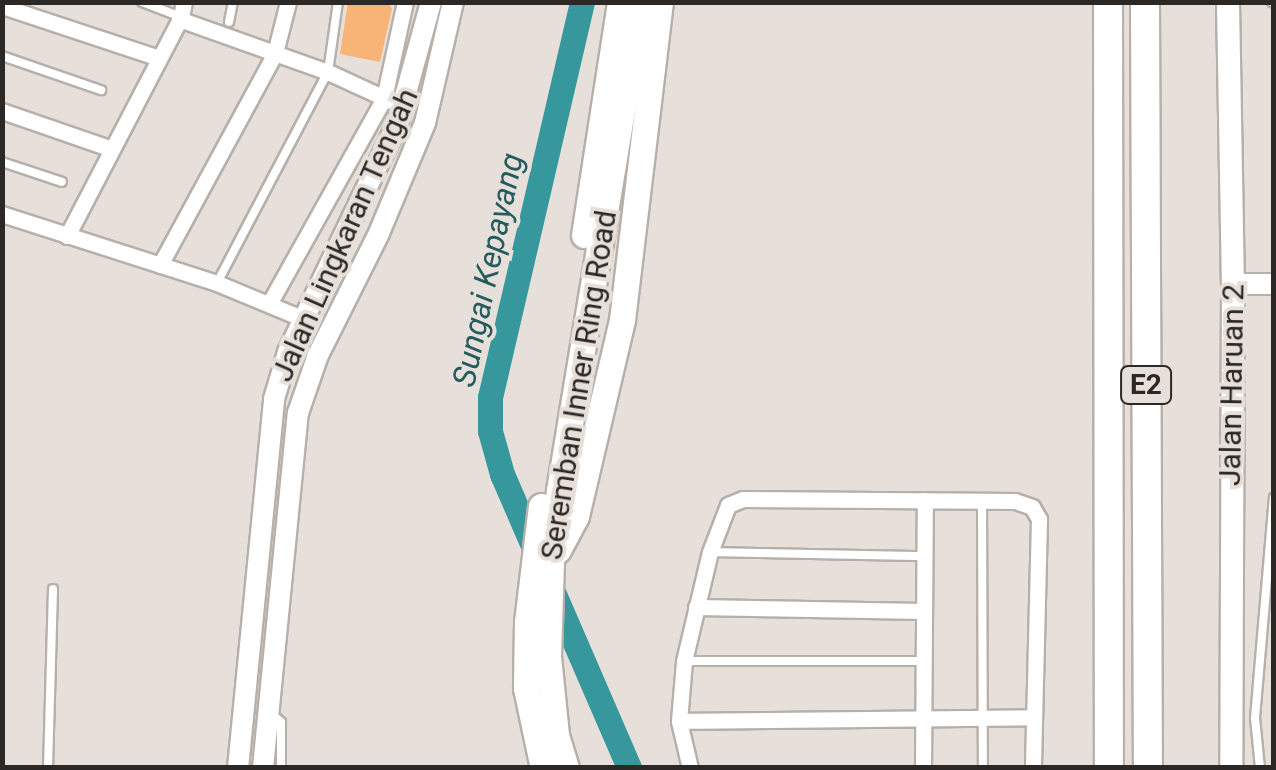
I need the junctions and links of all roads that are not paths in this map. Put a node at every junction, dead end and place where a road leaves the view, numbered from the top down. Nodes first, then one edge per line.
1 (142, 2) edge
2 (232, 2) edge
3 (288, 2) edge
4 (338, 2) edge
5 (405, 2) edge
6 (431, 2) edge
7 (453, 2) edge
8 (620, 2) edge
9 (640, 2) edge
10 (660, 2) edge
11 (1108, 2) edge
12 (1144, 2) edge
13 (1228, 2) edge
14 (2, 6) edge
15 (181, 13) edge
16 (229, 22) dead end
17 (275, 53) junction
18 (2, 56) edge
19 (158, 58) junction
20 (328, 72) junction
21 (101, 90) dead end
22 (384, 98) junction
23 (404, 107) junction
24 (2, 111) edge
25 (112, 148) junction
26 (2, 162) edge
27 (62, 182) dead end
28 (2, 214) edge
29 (379, 233) junction
30 (67, 236) junction
31 (160, 265) junction
32 (217, 283) junction
33 (1233, 284) junction
34 (1274, 284) edge
35 (269, 304) junction
36 (304, 319) junction
37 (298, 413) junction
38 (552, 486) junction
39 (1274, 498) edge
40 (924, 500) junction
41 (982, 500) junction
42 (710, 552) junction
43 (923, 556) junction
44 (551, 563) junction
45 (53, 588) dead end
46 (696, 606) junction
47 (924, 610) junction
48 (684, 661) junction
49 (923, 661) junction
50 (269, 710) junction
51 (982, 718) junction
52 (1033, 718) junction
53 (923, 719) junction
54 (679, 721) junction
55 (48, 768) edge
56 (238, 768) edge
57 (263, 768) edge
58 (280, 768) edge
59 (543, 768) edge
60 (566, 768) edge
61 (690, 768) edge
62 (922, 768) edge
63 (982, 768) edge
64 (1033, 768) edge
65 (1109, 768) edge
66 (1148, 768) edge
67 (1231, 768) edge
68 (1260, 768) edge

1 - 15 lane
2 - 16 lane
3 - 17 street
4 - 20 lane
5 - 22 street
6 - 23 street, Jalan Lingkaran Tengah
7 - 29 street, Jalan Lingkaran Tengah
8 - 38 main road, Seremban Inner Ring Road
9 - 38 main road, Seremban Inner Ring Road
10 - 44 main road
11 - 65 highway, E2
12 - 66 highway, E2
13 - 33 main road, Jalan Haruan 2
14 - 19 street
15 - 17 street
15 - 19 street
17 - 20 street
17 - 31 street
18 - 21 lane
19 - 25 street
20 - 22 street
20 - 32 lane
22 - 23 street
22 - 35 street
23 - 36 street, Jalan Lingkaran Tengah
24 - 25 street
25 - 30 street
26 - 27 lane
28 - 30 street
29 - 36 street
29 - 37 street, Jalan Lingkaran Tengah
30 - 31 street
31 - 32 street
32 - 35 street
33 - 34 street
33 - 67 main road, Jalan Haruan 2
35 - 36 street
36 - 37 street
36 - 56 street, Jalan Lingkaran Tengah
37 - 50 street, Jalan Lingkaran Tengah
38 - 44 main road, Seremban Inner Ring Road
38 - 59 main road, Seremban Inner Ring Road
39 - 68 lane
40 - 41 street
40 - 42 street
40 - 43 street
41 - 51 lane
41 - 52 street
42 - 43 lane
42 - 46 street
43 - 47 street
44 - 60 main road, Seremban Inner Ring Road
45 - 55 lane
46 - 47 street
46 - 48 street
47 - 49 street
48 - 49 lane
48 - 54 street
49 - 53 street
50 - 57 street, Jalan Lingkaran Tengah
50 - 58 lane
51 - 52 street
51 - 53 street
51 - 63 lane
52 - 64 street
53 - 54 street
53 - 62 street
54 - 61 street

